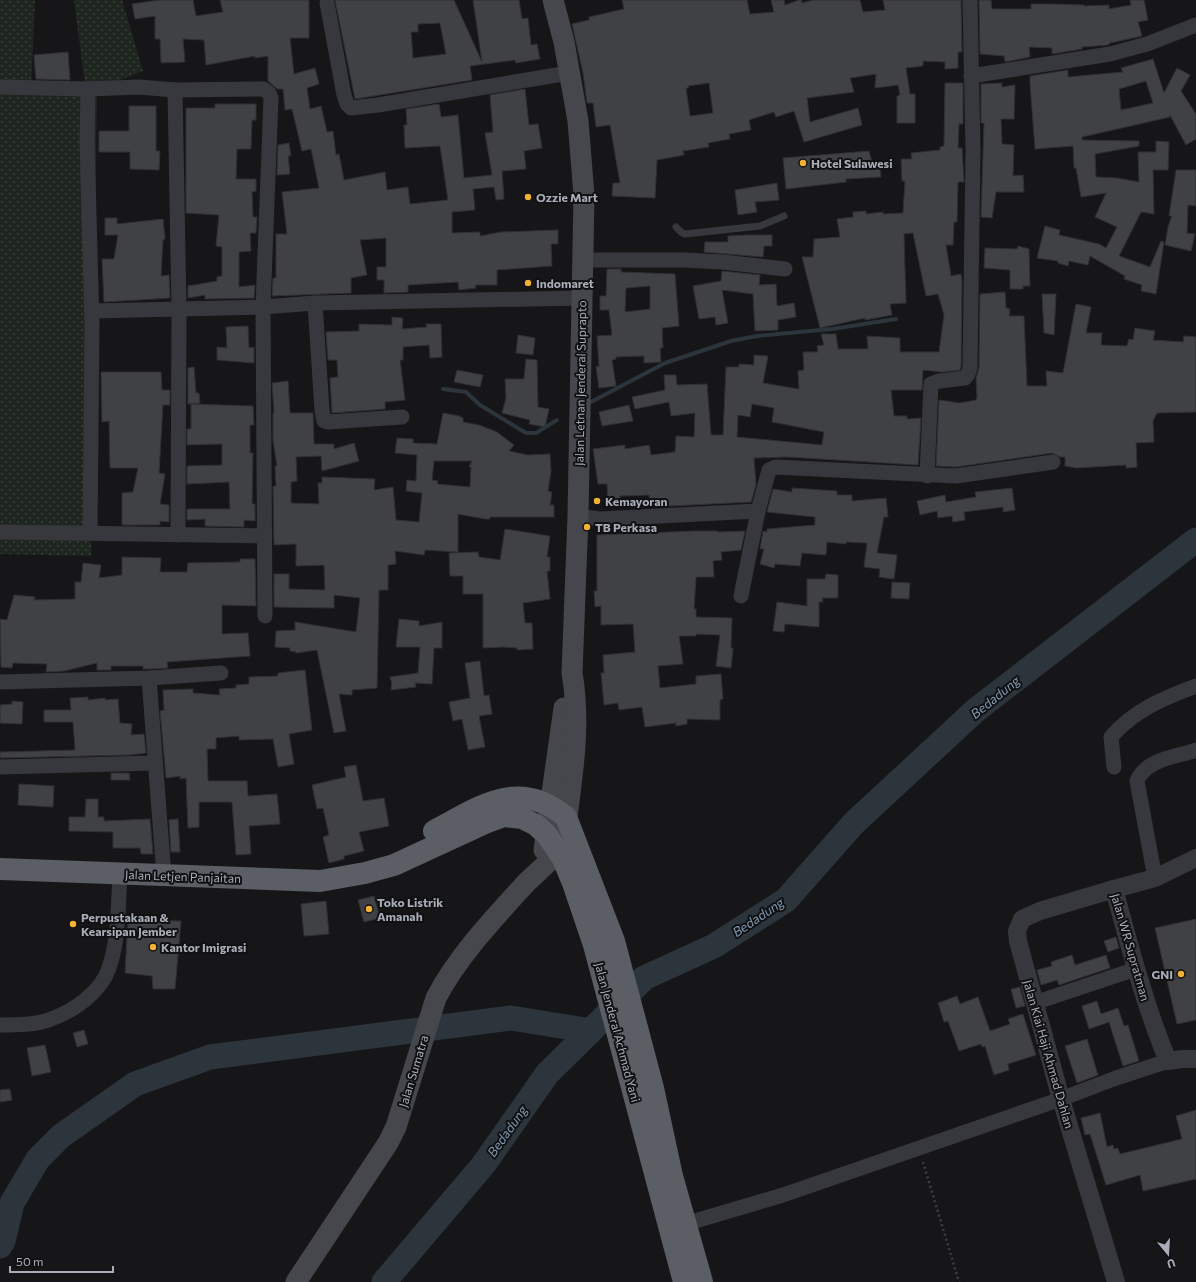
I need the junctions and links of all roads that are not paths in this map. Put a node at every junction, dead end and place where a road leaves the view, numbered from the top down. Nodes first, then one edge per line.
1 (553, 0) edge
2 (970, 0) edge
3 (327, 3) dead end
4 (1196, 25) edge
5 (569, 74) junction
6 (972, 76) junction
7 (0, 88) edge
8 (88, 89) junction
9 (175, 90) junction
10 (784, 216) dead end
11 (676, 227) dead end
12 (582, 260) junction
13 (785, 269) dead end
14 (582, 298) junction
15 (315, 303) junction
16 (263, 307) junction
17 (180, 309) junction
18 (92, 311) junction
19 (402, 417) dead end
20 (1053, 462) dead end
21 (927, 476) junction
22 (758, 511) junction
23 (578, 516) junction
24 (0, 532) edge
25 (90, 533) junction
26 (178, 535) junction
27 (265, 536) junction
28 (741, 596) dead end
29 (265, 616) dead end
30 (221, 673) dead end
31 (149, 678) junction
32 (0, 682) edge
33 (1196, 686) edge
34 (1196, 750) edge
35 (155, 763) junction
36 (0, 767) edge
37 (1114, 767) dead end
38 (558, 810) junction
39 (504, 816) joint
40 (552, 843) junction
41 (1196, 858) edge
42 (0, 869) edge
43 (365, 873) junction
44 (120, 874) junction
45 (164, 876) junction
46 (1155, 878) junction
47 (1114, 889) junction
48 (604, 943) junction
49 (1136, 970) junction
50 (1034, 1003) junction
51 (0, 1026) edge
52 (1196, 1059) edge
53 (1168, 1062) junction
54 (644, 1092) junction
55 (1061, 1099) junction
56 (685, 1224) junction
57 (296, 1282) edge
58 (684, 1282) edge
59 (702, 1282) edge
60 (1116, 1282) edge

1 - 5 main road, Jalan Letnan Jenderal Suprapto
2 - 6 street
3 - 5 street
4 - 6 street
5 - 12 main road, Jalan Letnan Jenderal Suprapto
6 - 21 street
7 - 8 street
8 - 9 street
8 - 18 street
9 - 16 street
9 - 17 street
10 - 11 lane
12 - 13 street
12 - 14 main road, Jalan Letnan Jenderal Suprapto
14 - 15 street
14 - 23 main road, Jalan Letnan Jenderal Suprapto
15 - 16 street
15 - 19 street
16 - 17 street
16 - 27 street
17 - 18 street
17 - 26 street
18 - 25 street
20 - 21 street
21 - 22 street
22 - 23 street
22 - 28 street
23 - 38 main road, Jalan Letnan Jenderal Suprapto
24 - 25 street
25 - 26 street
26 - 27 street
27 - 29 street
30 - 31 street
31 - 32 street
31 - 35 street
33 - 37 street
34 - 46 street
35 - 36 street
35 - 45 street
38 - 40 main road, Jalan Letnan Jenderal Suprapto
38 - 43 highway
38 - 48 highway, Jalan Jenderal Achmad Yani
39 - 40 highway, Jalan Jenderal Achmad Yani
39 - 43 highway, Jalan Letjen Panjaitan
40 - 48 highway, Jalan Jenderal Achmad Yani
40 - 57 main road, Jalan Sumatra
41 - 46 street, Jalan WR Supratman
42 - 44 highway, Jalan Letjen Panjaitan
43 - 45 highway, Jalan Letjen Panjaitan
44 - 45 highway, Jalan Letjen Panjaitan
44 - 51 street
46 - 47 street, Jalan WR Supratman
47 - 49 street, Jalan WR Supratman
47 - 50 street, Jalan Kiai Haji Ahmad Dahlan
48 - 54 highway, Jalan Jenderal Achmad Yani
49 - 50 street
49 - 53 street, Jalan WR Supratman
50 - 55 street, Jalan Kiai Haji Ahmad Dahlan
52 - 53 street
53 - 55 street
54 - 56 highway, Jalan Jenderal Achmad Yani
54 - 58 highway, Jalan Jenderal Achmad Yani
55 - 56 street
55 - 60 street, Jalan Kiai Haji Ahmad Dahlan
56 - 59 highway, Jalan Jenderal Achmad Yani

